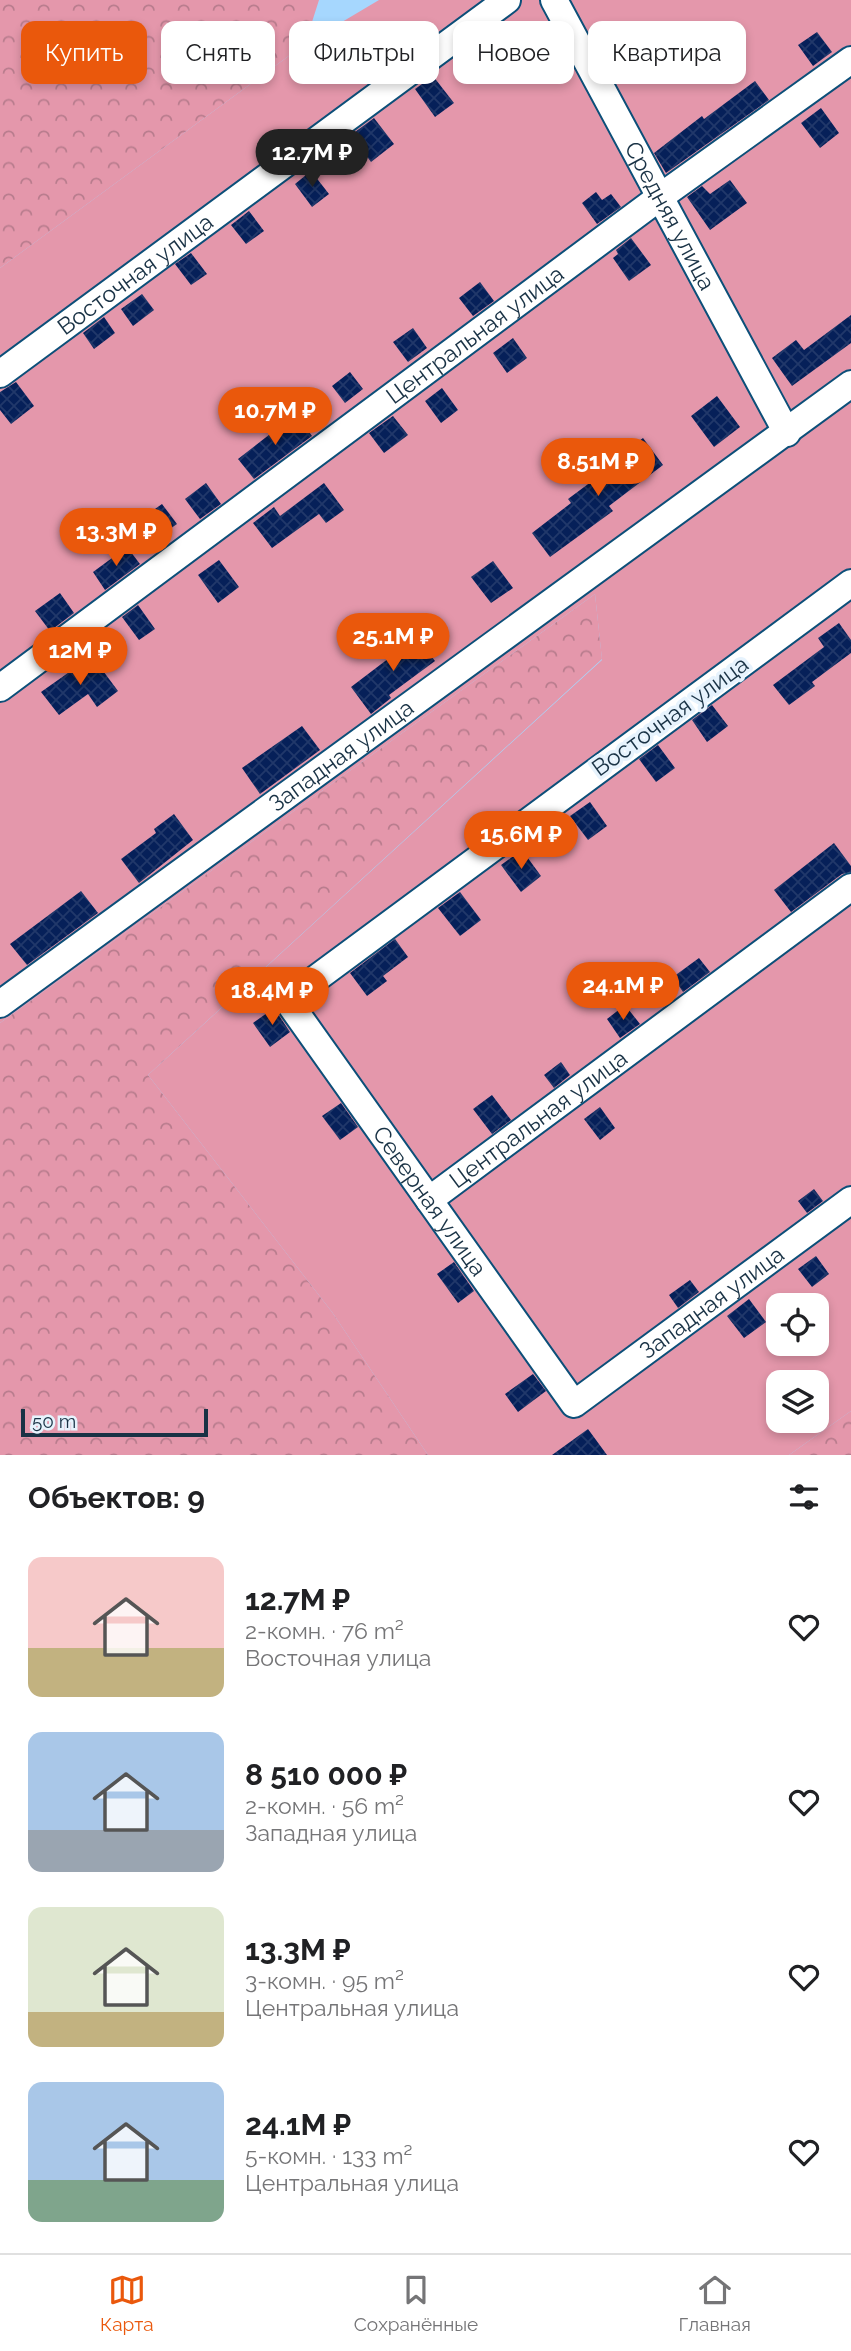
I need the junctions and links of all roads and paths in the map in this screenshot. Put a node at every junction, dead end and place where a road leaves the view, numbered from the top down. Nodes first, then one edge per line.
1 (507, 0) edge
2 (554, 0) edge
3 (851, 60) edge
4 (660, 197) junction
5 (0, 374) edge
6 (851, 384) edge
7 (786, 433) junction
8 (851, 583) edge
9 (0, 688) edge
10 (851, 887) edge
11 (287, 1000) joint
12 (0, 1004) edge
13 (429, 1200) junction
14 (851, 1200) edge
15 (574, 1404) joint

1 - 5 street, Восточная улица
2 - 4 street, Средняя улица
3 - 4 street, Центральная улица
4 - 7 street, Средняя улица
4 - 9 street, Центральная улица
6 - 7 street, Западная улица
7 - 12 street, Западная улица
8 - 11 street, Восточная улица
10 - 13 street, Центральная улица
11 - 13 street, Северная улица
13 - 15 street, Северная улица
14 - 15 street, Западная улица

